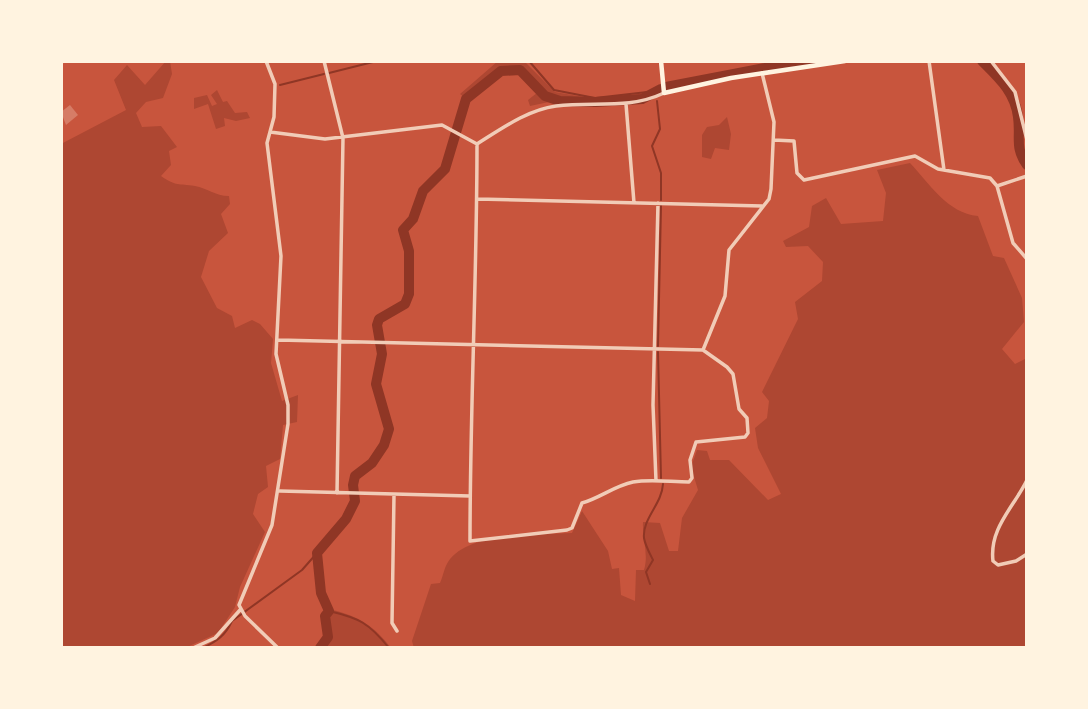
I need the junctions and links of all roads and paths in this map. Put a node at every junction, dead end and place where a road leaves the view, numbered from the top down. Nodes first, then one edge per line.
1 (266, 61) edge
2 (324, 61) edge
3 (661, 61) edge
4 (845, 61) edge
5 (929, 61) edge
6 (991, 61) edge
7 (762, 73) junction
8 (664, 93) junction
9 (626, 104) junction
10 (270, 132) junction
11 (343, 138) junction
12 (774, 140) junction
13 (1027, 141) edge
14 (477, 144) junction
15 (944, 170) junction
16 (1027, 176) edge
17 (997, 186) junction
18 (477, 199) junction
19 (634, 203) junction
20 (657, 203) junction
21 (763, 206) junction
22 (1027, 259) edge
23 (278, 340) junction
24 (340, 342) junction
25 (474, 344) junction
26 (654, 348) junction
27 (704, 350) junction
28 (1027, 480) edge
29 (656, 482) junction
30 (279, 491) junction
31 (337, 493) junction
32 (394, 495) junction
33 (470, 496) junction
34 (1027, 554) edge
35 (240, 610) junction
36 (397, 631) dead end
37 (193, 648) edge
38 (278, 648) edge

1 - 10 street
2 - 11 street
3 - 8 main road
4 - 7 main road
5 - 15 street
6 - 13 street
7 - 8 main road
7 - 12 street
8 - 9 street
9 - 14 street
9 - 19 street
10 - 11 street
10 - 23 street
11 - 14 street
11 - 24 street
12 - 15 street
12 - 21 street
14 - 18 street
15 - 17 street
16 - 17 street
17 - 22 street
18 - 19 street
18 - 25 street
19 - 20 street
20 - 21 street
20 - 26 street
21 - 27 street
23 - 24 street
23 - 30 street
24 - 25 street
24 - 31 street
25 - 26 street
25 - 33 street
26 - 27 street
26 - 29 street
27 - 29 street
28 - 34 street
29 - 33 street
30 - 31 street
30 - 35 street
31 - 32 street
32 - 33 street
32 - 36 street
35 - 37 street
35 - 38 street

